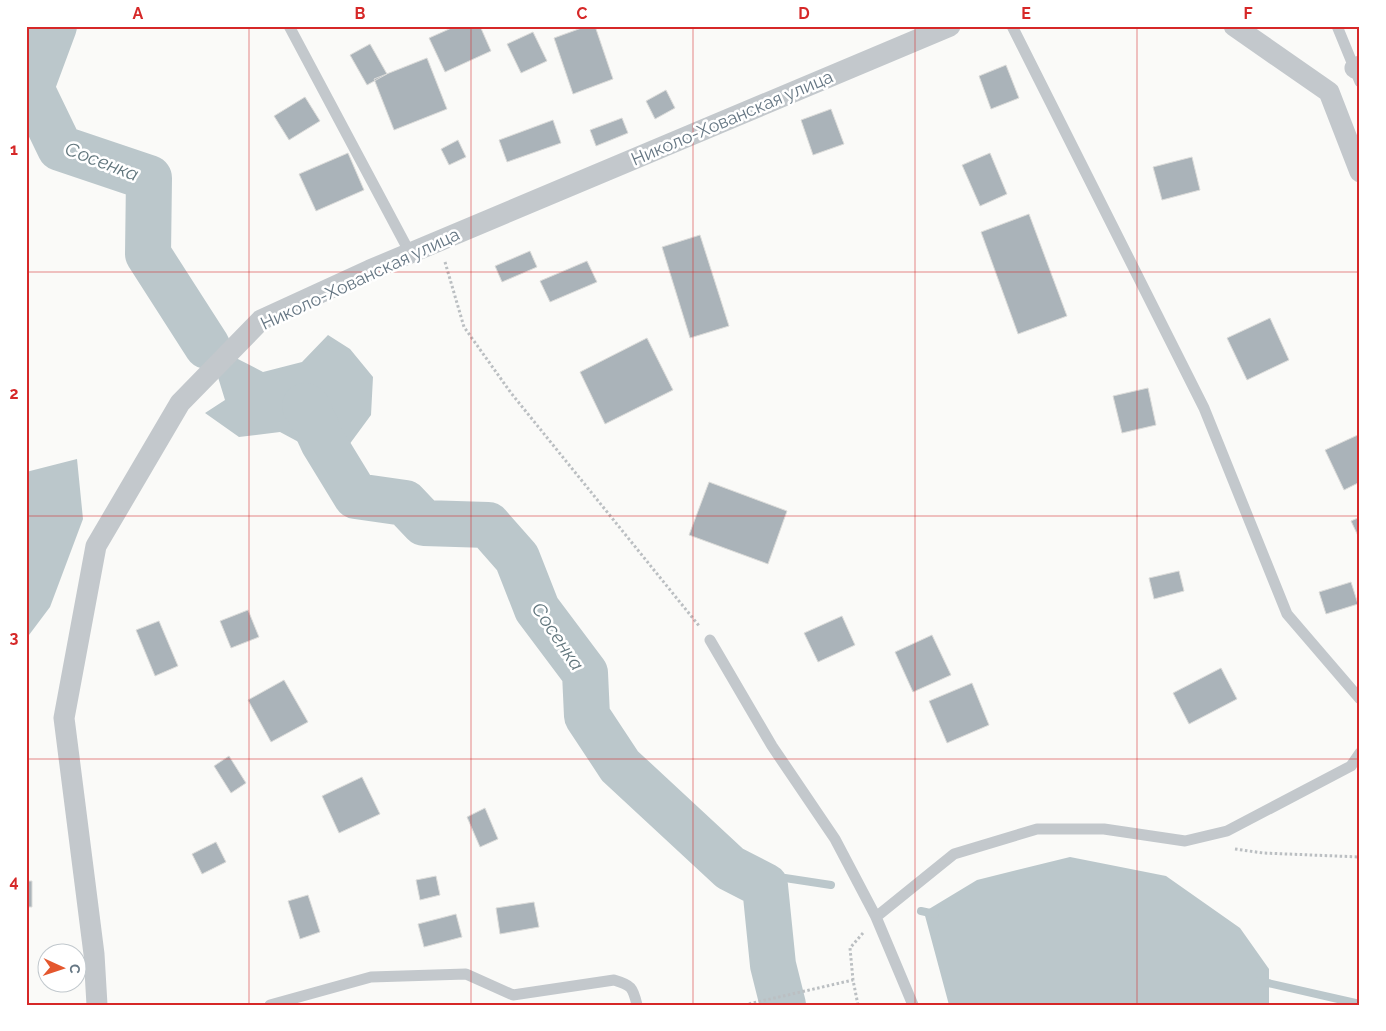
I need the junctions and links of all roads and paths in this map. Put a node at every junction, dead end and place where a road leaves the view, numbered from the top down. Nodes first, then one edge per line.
1 (289, 26) edge
2 (950, 26) edge
3 (1012, 26) edge
4 (1234, 26) edge
5 (1338, 26) edge
6 (1358, 72) edge
7 (1360, 172) edge
8 (410, 254) junction
9 (445, 262) dead end
10 (710, 640) joint
11 (1360, 699) edge
12 (1360, 753) edge
13 (1234, 849) dead end
14 (1360, 857) edge
15 (876, 917) junction
16 (853, 980) junction
17 (97, 1005) edge
18 (270, 1005) edge
19 (637, 1005) edge
20 (744, 1005) edge
21 (858, 1005) edge
22 (913, 1005) edge

1 - 8 lane
2 - 8 street, Николо-Хованская улица
3 - 11 lane
4 - 7 street
5 - 6 lane
8 - 17 street, Николо-Хованская улица
9 - 10 path
10 - 15 lane
12 - 15 lane
13 - 14 path
15 - 16 path
15 - 22 lane
16 - 20 path
16 - 21 path
18 - 19 lane

